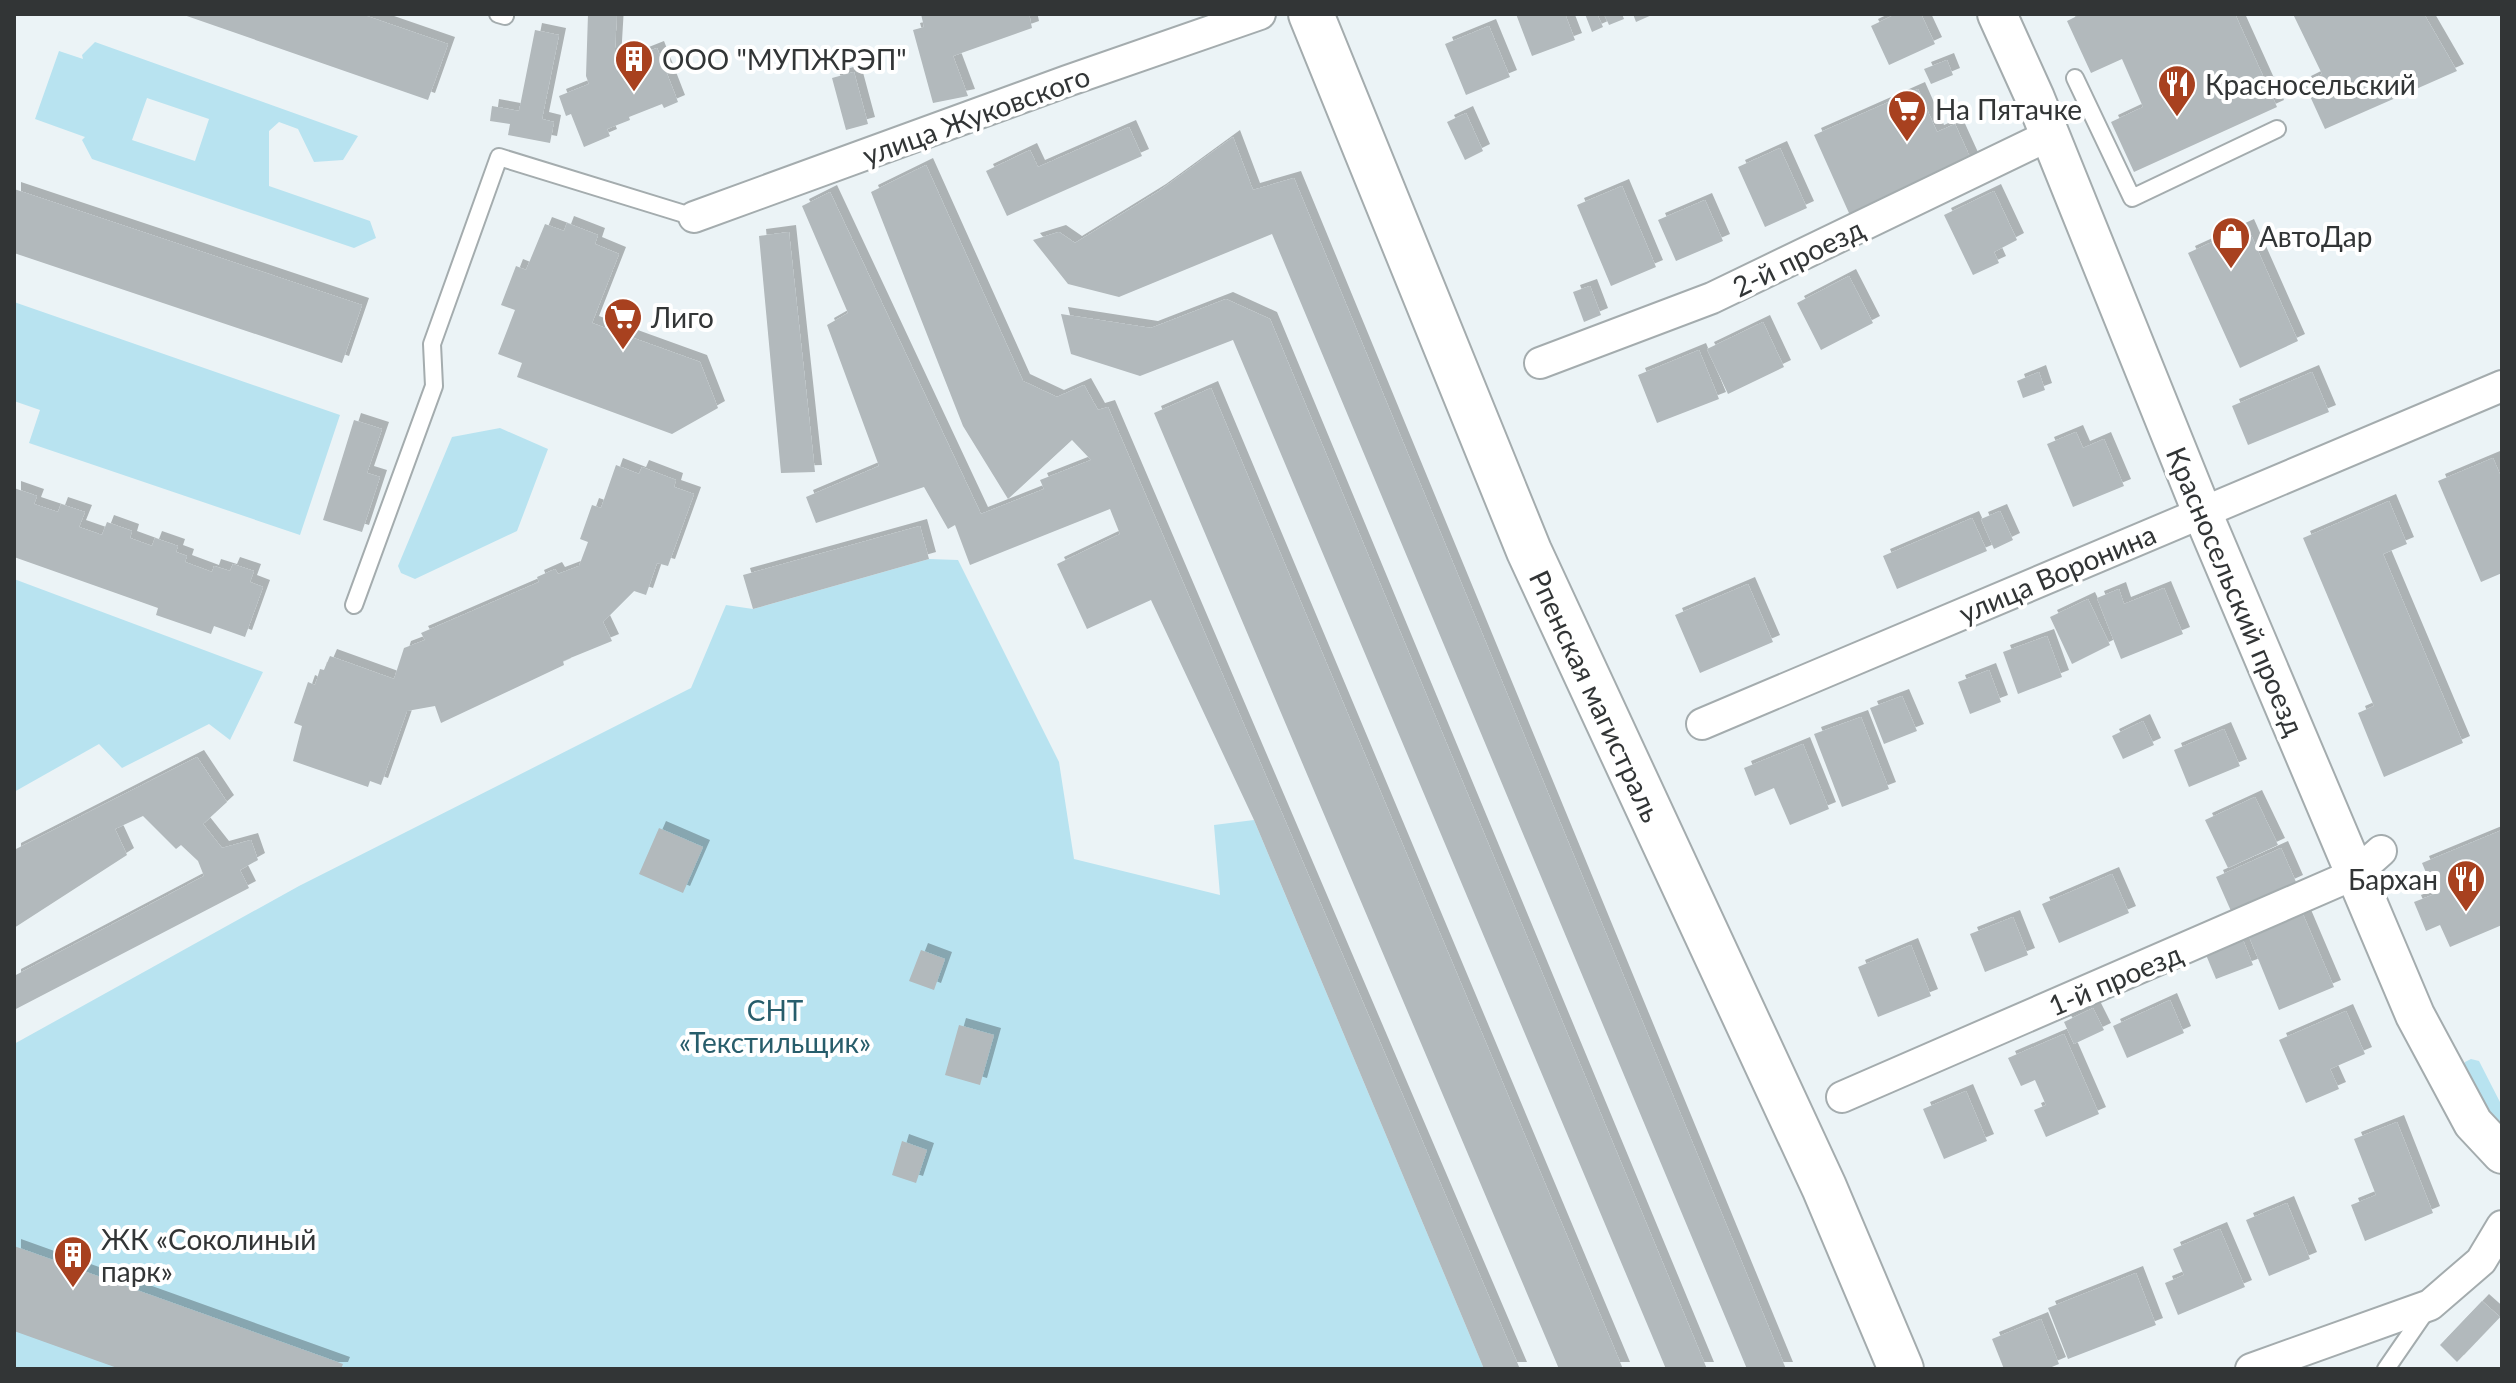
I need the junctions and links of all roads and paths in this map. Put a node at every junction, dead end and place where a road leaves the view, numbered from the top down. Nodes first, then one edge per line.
1 (1260, 14) edge
2 (1311, 14) edge
3 (1997, 14) edge
4 (2075, 78) dead end
5 (2277, 129) dead end
6 (2050, 135) junction
7 (694, 217) joint
8 (1540, 363) dead end
9 (2502, 386) edge
10 (2202, 512) junction
11 (354, 605) dead end
12 (1702, 724) dead end
13 (2368, 862) junction
14 (1842, 1097) dead end
15 (2502, 1154) edge
16 (2502, 1226) edge
17 (2430, 1305) junction
18 (1901, 1369) edge
19 (2251, 1369) edge
20 (2386, 1369) edge

1 - 7 street, улица Жуковского
2 - 18 main road, Рпенская магистраль
3 - 6 street, Красносельский проезд
4 - 5 lane
6 - 8 street, 2-й проезд
6 - 10 street, Красносельский проезд
7 - 11 lane
9 - 10 street, улица Воронина
10 - 12 street, улица Воронина
10 - 13 street, Красносельский проезд
13 - 14 street, 1-й проезд
13 - 15 street, Красносельский проезд
16 - 17 street
17 - 19 street
17 - 20 lane

